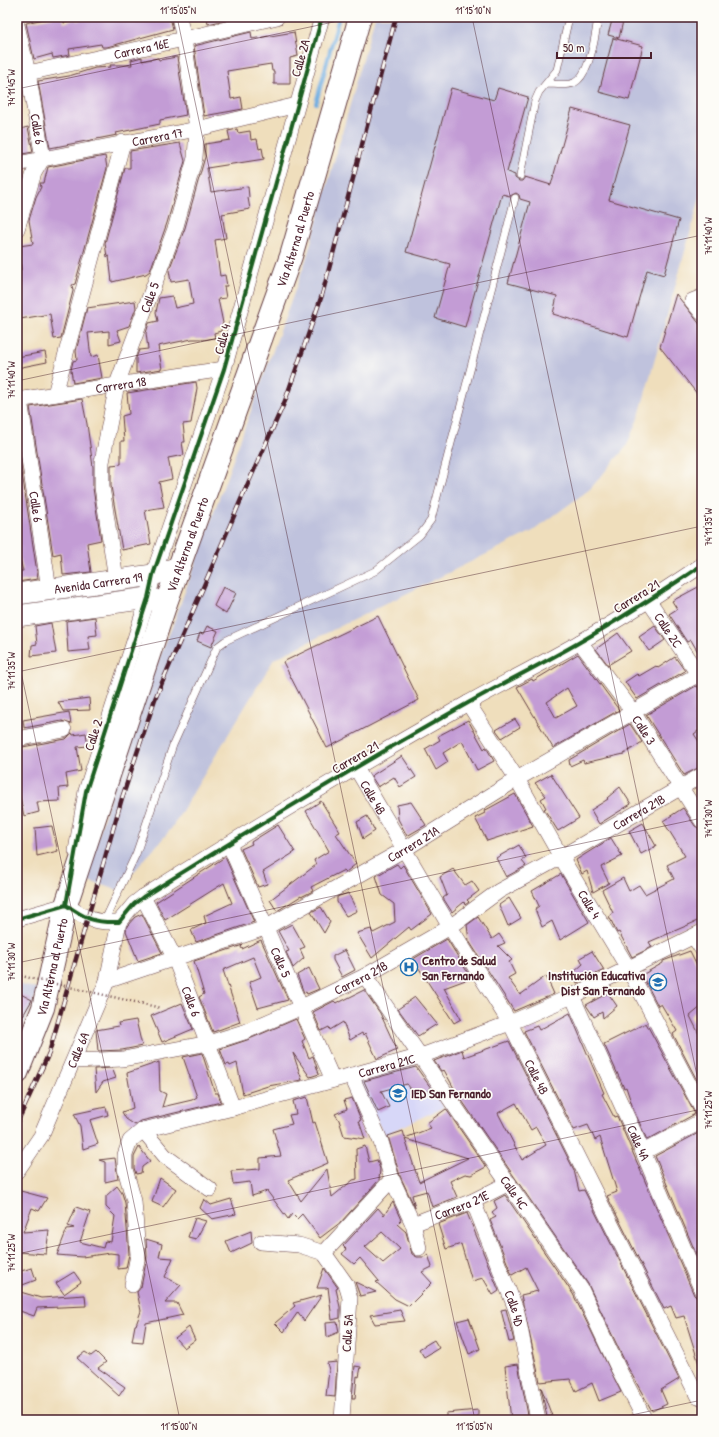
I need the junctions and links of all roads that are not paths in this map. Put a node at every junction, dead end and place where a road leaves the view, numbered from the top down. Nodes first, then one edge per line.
1 (179, 17) edge
2 (277, 17) edge
3 (322, 17) edge
4 (360, 17) edge
5 (569, 17) edge
6 (598, 17) edge
7 (17, 25) edge
8 (184, 40) junction
9 (28, 73) junction
10 (546, 84) junction
11 (297, 105) junction
12 (197, 129) junction
13 (123, 142) junction
14 (43, 158) junction
15 (17, 164) edge
16 (520, 176) dead end
17 (515, 198) dead end
18 (17, 229) edge
19 (697, 299) edge
20 (702, 313) edge
21 (224, 369) junction
22 (117, 384) junction
23 (56, 394) junction
24 (19, 400) edge
25 (702, 565) edge
26 (178, 567) junction
27 (153, 575) junction
28 (116, 579) junction
29 (49, 589) junction
30 (17, 594) edge
31 (157, 600) junction
32 (649, 601) junction
33 (17, 616) edge
34 (580, 642) junction
35 (701, 676) edge
36 (468, 703) junction
37 (633, 712) junction
38 (64, 730) dead end
39 (17, 739) edge
40 (356, 768) junction
41 (702, 775) edge
42 (517, 779) junction
43 (679, 787) junction
44 (702, 821) edge
45 (229, 844) junction
46 (405, 849) junction
47 (561, 857) junction
48 (143, 897) junction
49 (66, 905) junction
50 (17, 919) edge
51 (111, 922) junction
52 (265, 928) junction
53 (450, 928) junction
54 (699, 939) edge
55 (175, 959) junction
56 (628, 968) junction
57 (364, 976) junction
58 (107, 981) junction
59 (572, 996) junction
60 (302, 1007) junction
61 (510, 1022) junction
62 (209, 1042) junction
63 (421, 1056) junction
64 (74, 1061) junction
65 (17, 1073) edge
66 (351, 1075) junction
67 (333, 1080) junction
68 (233, 1108) junction
69 (702, 1109) edge
70 (702, 1121) edge
71 (142, 1130) junction
72 (643, 1152) junction
73 (17, 1171) edge
74 (392, 1179) junction
75 (509, 1183) junction
76 (210, 1189) dead end
77 (473, 1201) junction
78 (413, 1224) junction
79 (261, 1242) dead end
80 (419, 1248) dead end
81 (324, 1253) junction
82 (132, 1285) dead end
83 (702, 1291) edge
84 (700, 1396) edge
85 (342, 1420) edge
86 (538, 1420) edge
87 (645, 1420) edge

1 - 8 street, Calle 5
2 - 8 street, Carrera 16E
3 - 11 street, Calle 2A
4 - 26 main road, Vía Alterna al Puerto
5 - 10 lane
6 - 10 lane
7 - 9 street, Calle 6
8 - 9 street, Carrera 16E
8 - 12 street, Calle 5
9 - 14 street, Calle 6
10 - 16 lane
11 - 12 street, Carrera 17
11 - 21 street, Calle 4
12 - 13 street, Carrera 17
12 - 22 street, Calle 5
13 - 14 street, Carrera 17
13 - 23 street
14 - 15 street, Carrera 17
14 - 18 street, Calle 6
17 - 51 lane
19 - 20 street
21 - 22 street, Carrera 18
21 - 27 street, Calle 4
22 - 23 street, Carrera 18
22 - 28 street, Calle 5
23 - 24 street, Carrera 18
24 - 29 street, Calle 6
25 - 32 street, Carrera 21
26 - 27 main road, Avenida Carrera 19
26 - 31 main road, Vía Alterna al Puerto
27 - 28 main road, Avenida Carrera 19
27 - 31 street
28 - 29 main road, Avenida Carrera 19
29 - 30 main road, Avenida Carrera 19
31 - 33 main road, Avenida Carrera 19
31 - 49 main road, Vía Alterna al Puerto
32 - 34 street, Carrera 21
32 - 35 street, Calle 2C
34 - 36 street, Carrera 21
34 - 37 street, Calle 3
35 - 37 street, Carrera 21A
36 - 40 street, Carrera 21
36 - 42 street, Calle 4
37 - 42 street, Carrera 21A
37 - 43 street, Calle 3
38 - 39 street
40 - 45 street, Carrera 21
40 - 46 street, Calle 4B
41 - 43 street, Carrera 21B
42 - 46 street, Carrera 21A
42 - 47 street, Calle 4
43 - 44 street, Calle 3
43 - 47 street, Carrera 21B
45 - 48 street, Carrera 21
45 - 52 street, Calle 5
46 - 52 street, Carrera 21A
46 - 53 street, Calle 4B
47 - 53 street, Carrera 21B
47 - 56 street, Calle 4
48 - 51 street, Carrera 21
48 - 55 street, Calle 6
49 - 50 street
49 - 51 street
49 - 65 main road, Vía Alterna al Puerto
51 - 58 street, Calle 6A
52 - 55 street, Carrera 21A
52 - 60 street, Calle 5
53 - 57 street, Carrera 21B
53 - 61 street, Calle 4B
54 - 56 street, Carrera 21C
55 - 58 street, Carrera 21A
55 - 62 street, Calle 6
56 - 59 street, Carrera 21C
56 - 69 street, Calle 4
57 - 60 street, Carrera 21B
57 - 63 street, Calle 4C
58 - 64 street, Calle 6A
59 - 61 street, Carrera 21C
59 - 72 street, Calle 4A
60 - 62 street, Carrera 21B
60 - 67 street, Calle 5
61 - 63 street, Carrera 21C
61 - 84 street, Calle 4B
62 - 64 street, Carrera 21B
62 - 68 street, Calle 6
63 - 66 street, Carrera 21C
63 - 75 street, Calle 4C
64 - 73 street, Calle 6A
66 - 67 street, Carrera 21C
66 - 74 street
67 - 68 street, Carrera 21C
68 - 71 street, Carrera 21C
70 - 72 street
71 - 76 street
71 - 82 street
72 - 83 street, Calle 4A
74 - 78 street
74 - 81 street
75 - 77 street, Carrera 21E
75 - 87 street, Calle 4C
77 - 78 street, Carrera 21E
77 - 86 street, Calle 4D
78 - 80 street
79 - 81 street
81 - 85 street, Calle 5A

